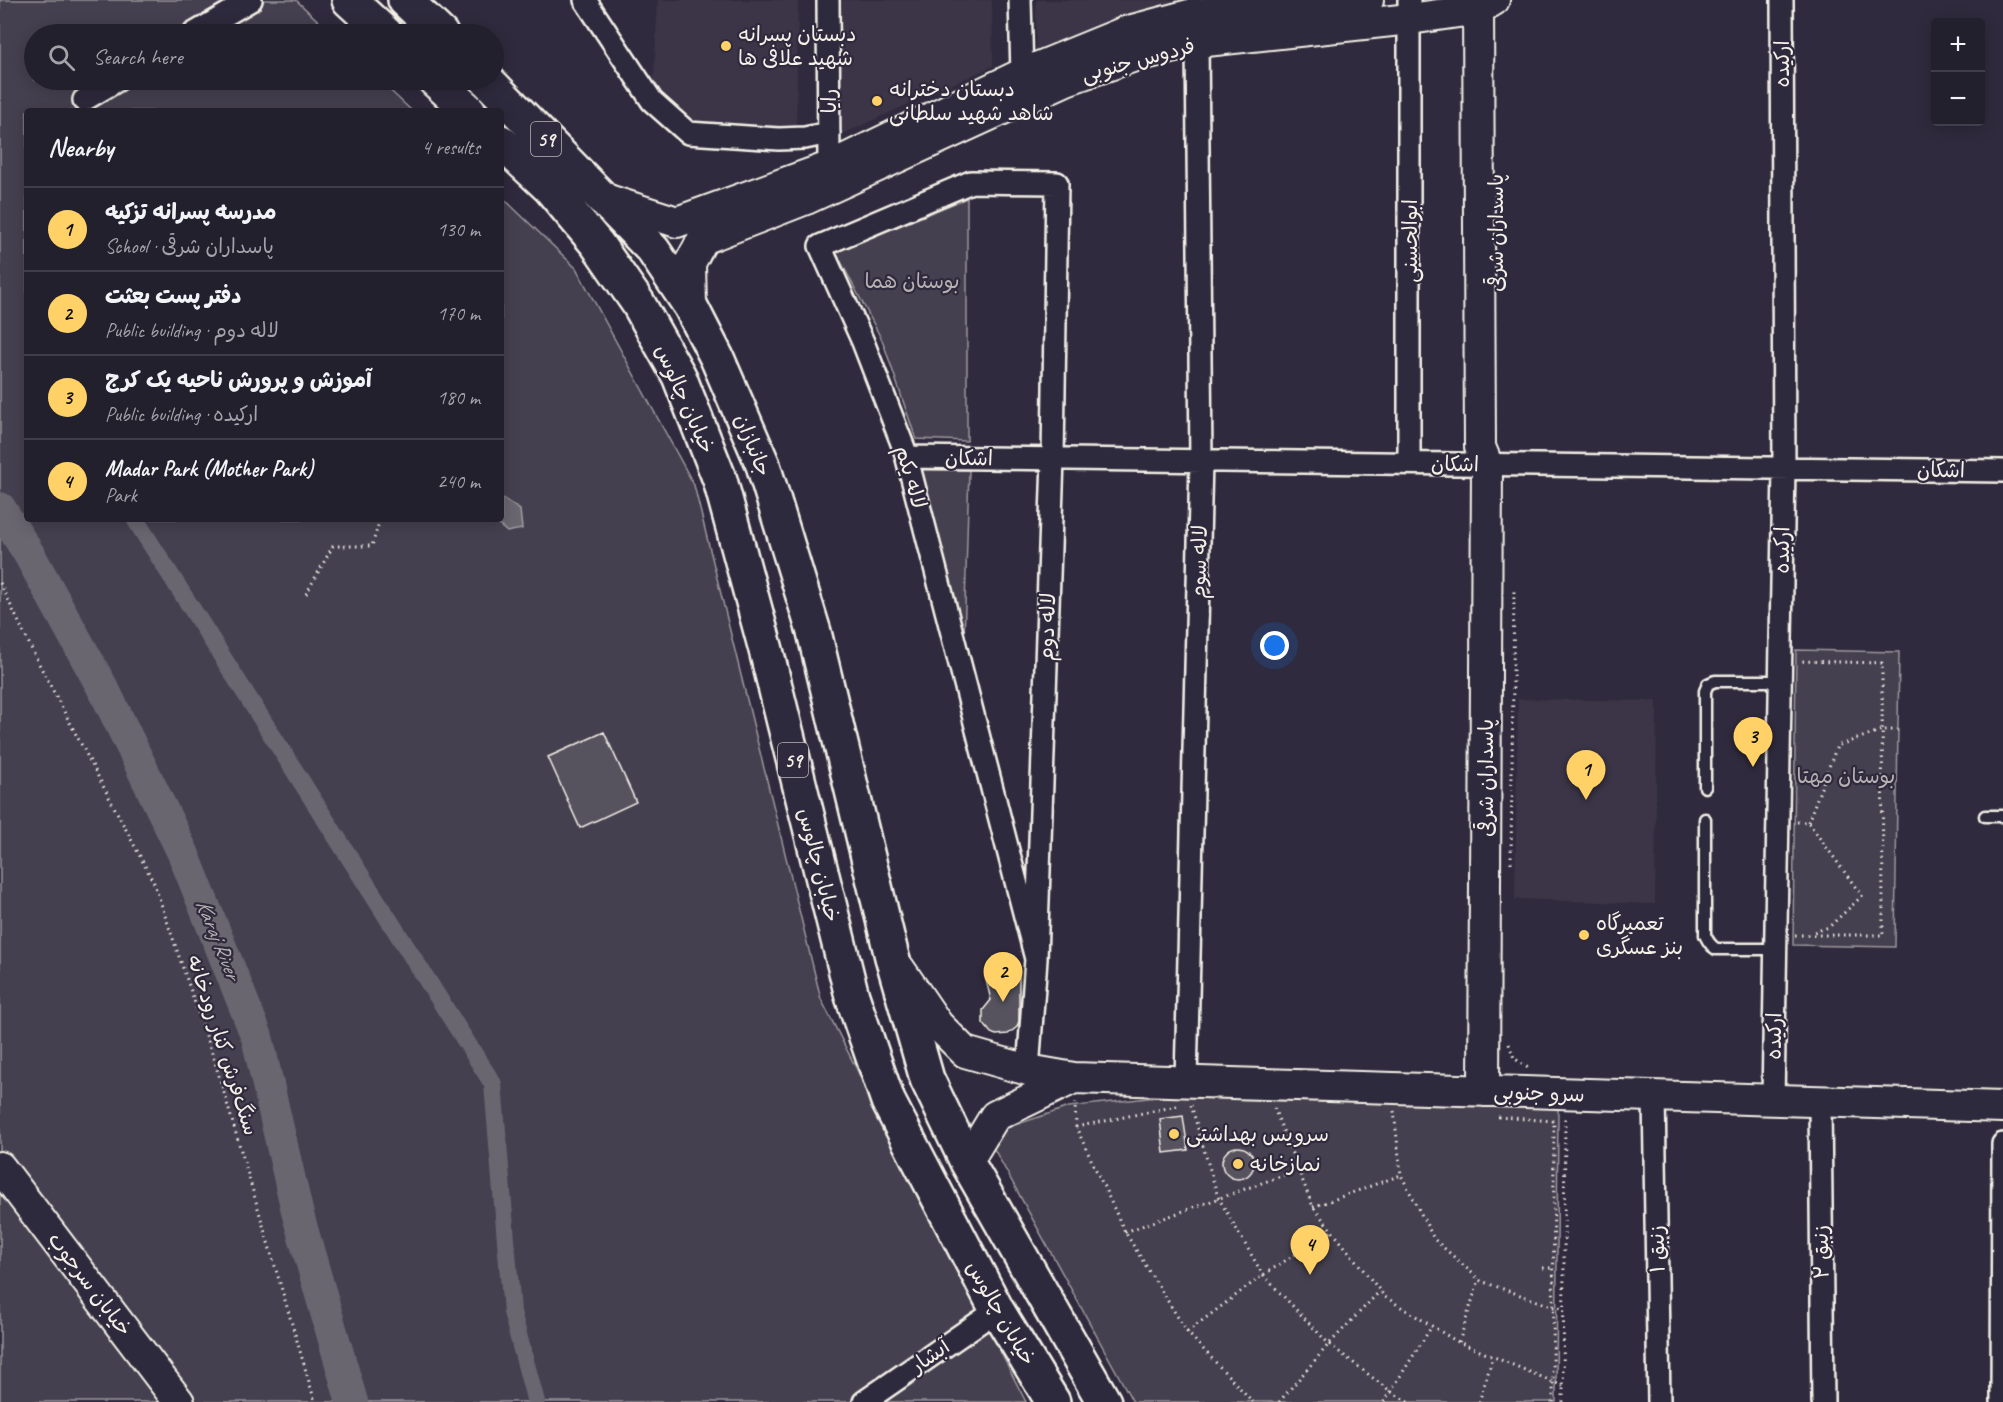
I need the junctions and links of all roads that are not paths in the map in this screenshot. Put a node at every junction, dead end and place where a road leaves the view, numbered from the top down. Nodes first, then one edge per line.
1 (251, 0) edge
2 (349, 0) edge
3 (405, 0) edge
4 (585, 0) edge
5 (828, 0) edge
6 (1020, 0) edge
7 (1368, 0) edge
8 (1782, 0) edge
9 (1487, 2) edge
10 (1409, 9) edge
11 (210, 24) edge
12 (375, 24) edge
13 (430, 24) edge
14 (1195, 28) junction
15 (1022, 74) junction
16 (101, 90) edge
17 (446, 90) edge
18 (497, 90) edge
19 (84, 100) dead end
20 (466, 108) edge
21 (829, 133) junction
22 (504, 145) edge
23 (829, 166) junction
24 (1057, 183) joint
25 (605, 199) junction
26 (691, 307) junction
27 (907, 457) junction
28 (1053, 459) junction
29 (1201, 460) junction
30 (1409, 463) junction
31 (1487, 464) junction
32 (1784, 468) junction
33 (2003, 471) edge
34 (814, 632) junction
35 (766, 650) junction
36 (1780, 681) junction
37 (1705, 787) dead end
38 (1985, 816) dead end
39 (2003, 816) edge
40 (1705, 819) dead end
41 (1775, 942) junction
42 (892, 957) junction
43 (1036, 959) junction
44 (1028, 1070) junction
45 (1074, 1078) junction
46 (1193, 1096) junction
47 (1654, 1096) junction
48 (1773, 1100) junction
49 (1820, 1102) junction
50 (1490, 1104) junction
51 (2003, 1107) edge
52 (2003, 1144) edge
53 (967, 1162) junction
54 (2, 1173) edge
55 (997, 1310) junction
56 (179, 1402) edge
57 (864, 1402) edge
58 (1053, 1402) edge
59 (1104, 1402) edge
60 (1659, 1402) edge
61 (1823, 1402) edge
62 (2002, 1402) edge

1 - 11 street
2 - 12 highway
3 - 13 highway
4 - 21 street
5 - 21 street, رایا
6 - 15 street
7 - 14 street, فردوس جنوبی
8 - 32 street, ارکیده
9 - 10 street, فردوس جنوبی
9 - 31 street, پاسداران شرقی
10 - 14 street, فردوس جنوبی
10 - 30 street, ابوالحسنی
14 - 15 street, فردوس جنوبی
14 - 26 street, فردوس جنوبی
14 - 29 street, لاله سوم
15 - 23 street, فردوس جنوبی
16 - 19 street
17 - 20 highway
18 - 25 highway, جانبازان / 59
21 - 23 street, رایا
22 - 35 highway, خیابان چالوس / 59
23 - 25 street, فردوس جنوبی
24 - 27 street, لاله یکم
24 - 28 street, لاله دوم
25 - 26 highway, جانبازان / 59
26 - 34 highway, جانبازان / 59
27 - 28 street, اشکان
27 - 43 street, لاله یکم
28 - 29 street, اشکان
28 - 43 street, لاله دوم
29 - 30 street, اشکان
29 - 46 street, لاله سوم
30 - 31 street, اشکان
31 - 32 street, اشکان
31 - 50 street, پاسداران شرقی
32 - 33 street, اشکان
32 - 36 street, ارکیده
34 - 35 highway
34 - 42 highway, جانبازان / 59
35 - 55 highway, خیابان چالوس / 59
36 - 37 lane
36 - 41 street, ارکیده
38 - 39 lane
40 - 41 lane
41 - 48 street, ارکیده
42 - 44 street, سرو جنوبی
42 - 53 highway, 59
43 - 44 street, لاله دوم
44 - 45 street, سرو جنوبی
45 - 46 street, سرو جنوبی
45 - 53 street
46 - 50 street, سرو جنوبی
47 - 48 street, سرو جنوبی
47 - 50 street, سرو جنوبی
47 - 60 street, زنبق ۱
48 - 49 street, سرو جنوبی
49 - 51 street, سرو جنوبی
49 - 61 street, زنبق ۲
52 - 62 street
53 - 59 highway, 59
54 - 56 street, خیابان سرجوب
55 - 57 street, آبشار
55 - 58 highway, خیابان چالوس / 59

